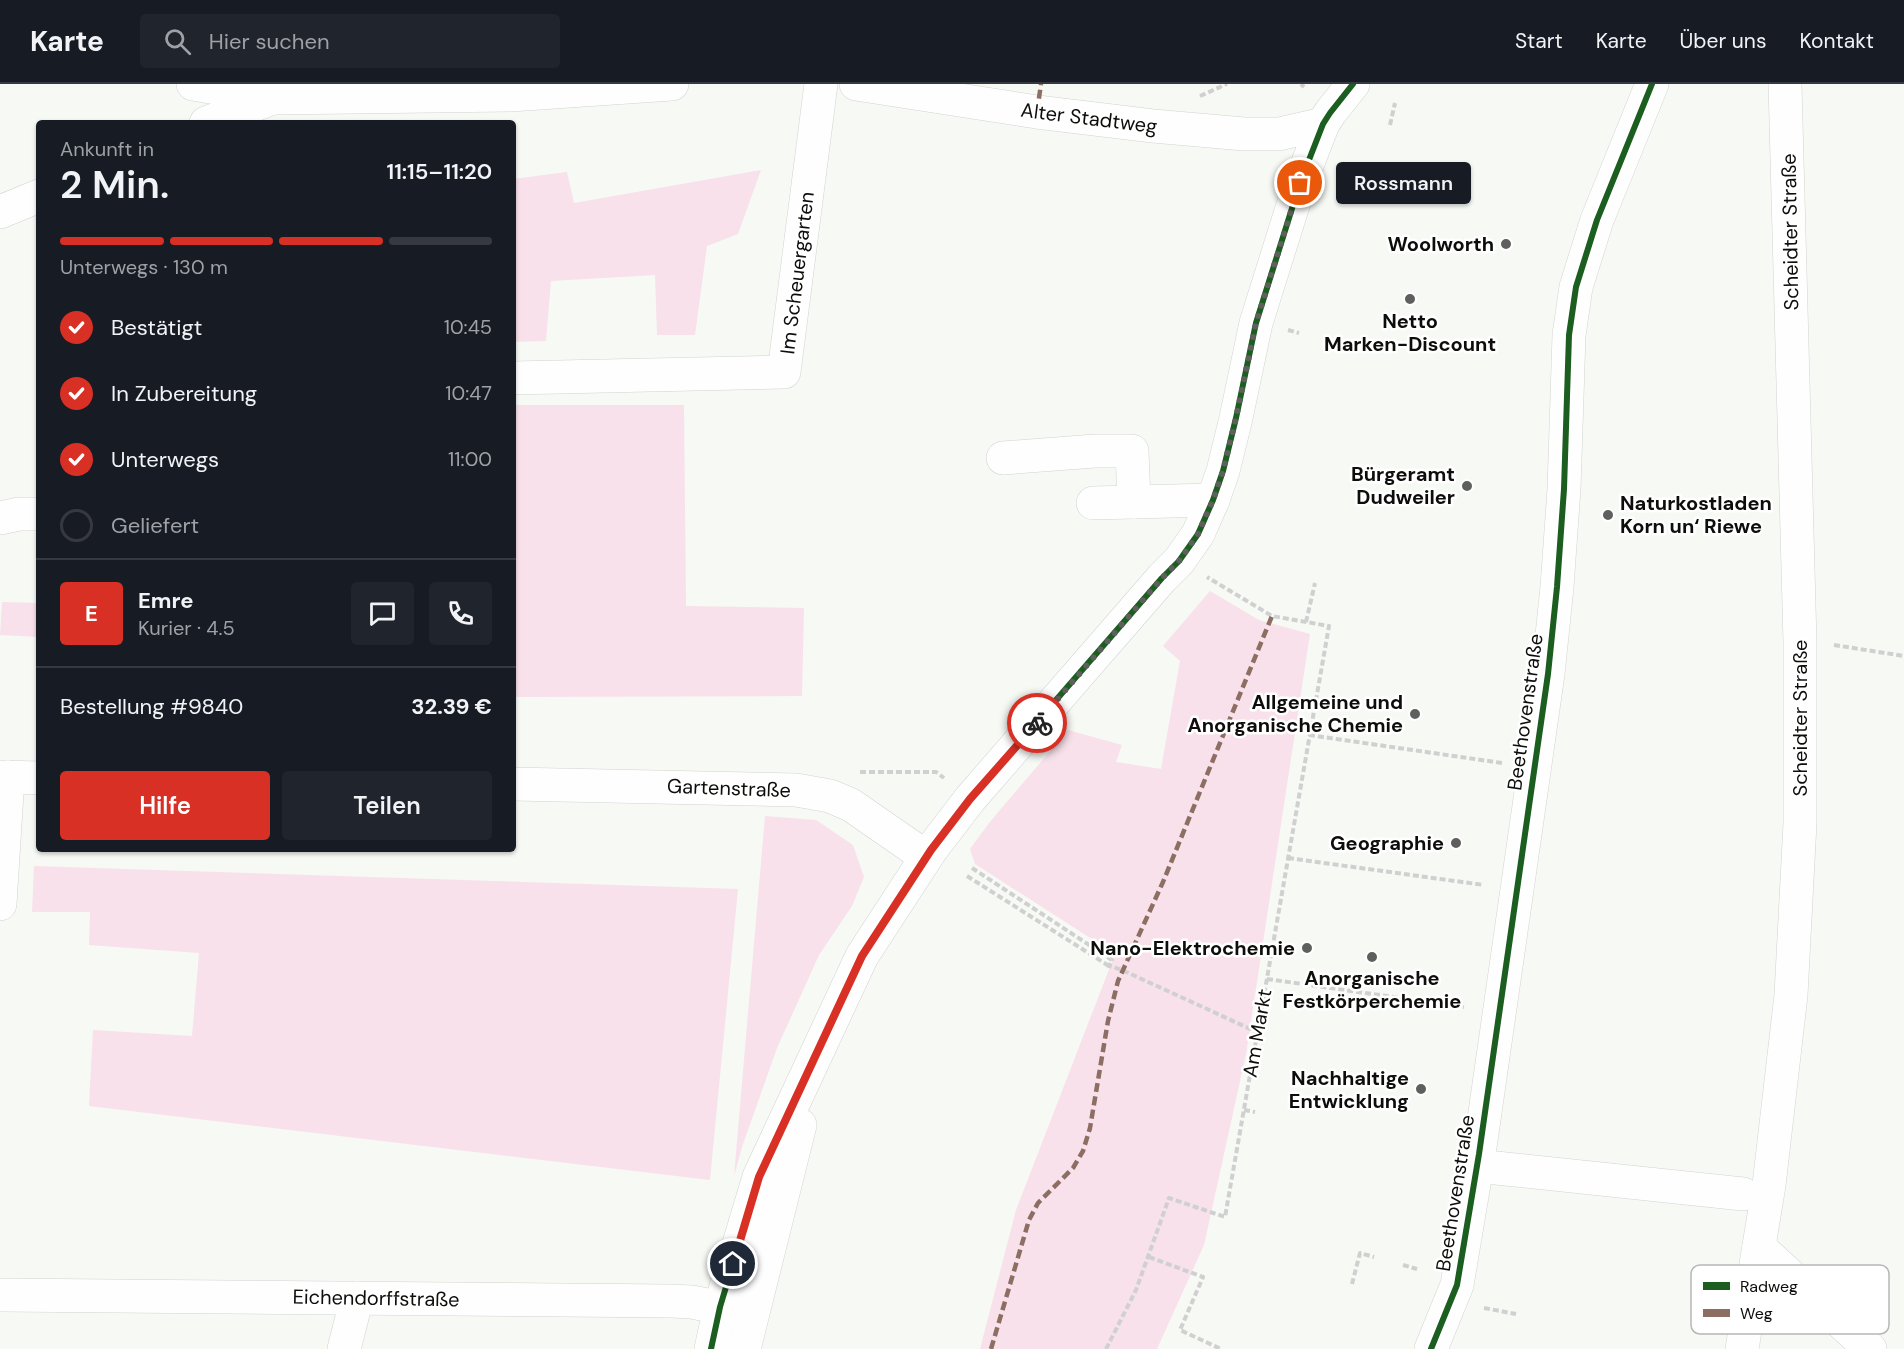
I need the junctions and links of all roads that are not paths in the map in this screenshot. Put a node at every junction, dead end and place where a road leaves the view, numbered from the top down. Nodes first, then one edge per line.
1 (193, 84) edge
2 (672, 84) edge
3 (821, 84) edge
4 (856, 84) edge
5 (1353, 84) edge
6 (1652, 84) edge
7 (1785, 84) edge
8 (275, 98) junction
9 (1039, 98) edge
10 (214, 120) edge
11 (1323, 124) junction
12 (36, 197) edge
13 (0, 212) edge
14 (516, 378) edge
15 (1003, 458) dead end
16 (1213, 500) junction
17 (1134, 502) junction
18 (1093, 503) dead end
19 (36, 514) edge
20 (0, 518) edge
21 (16, 777) edge
22 (516, 784) edge
23 (926, 857) junction
24 (0, 904) edge
25 (823, 1037) junction
26 (1477, 1166) junction
27 (1743, 1194) dead end
28 (1759, 1247) junction
29 (1756, 1265) edge
30 (1779, 1265) edge
31 (0, 1295) edge
32 (357, 1298) junction
33 (720, 1307) junction
34 (751, 1314) junction
35 (1744, 1334) edge
36 (1854, 1334) edge
37 (344, 1349) edge
38 (711, 1349) edge
39 (744, 1349) edge
40 (1431, 1349) edge
41 (1742, 1349) edge
42 (1870, 1349) edge

1 - 8 street
2 - 8 street
3 - 14 street, Im Scheuergarten
4 - 9 street, Alter Stadtweg
5 - 11 street
6 - 26 street, Beethovenstraße
7 - 28 street, Scheidter Straße
8 - 10 street
9 - 11 street, Alter Stadtweg
11 - 16 street
12 - 13 street
15 - 17 street
16 - 17 street
16 - 23 street
17 - 18 street
19 - 20 street
21 - 24 street
22 - 23 street, Gartenstraße
23 - 25 street
25 - 33 street
25 - 34 street
26 - 27 street
26 - 40 street, Beethovenstraße
28 - 29 street, Scheidter Straße
28 - 30 street
31 - 32 street, Eichendorffstraße
32 - 33 street, Eichendorffstraße
32 - 37 street
33 - 34 street, Eichendorffstraße
33 - 38 street
34 - 39 street
35 - 41 street, Scheidter Straße
36 - 42 street

